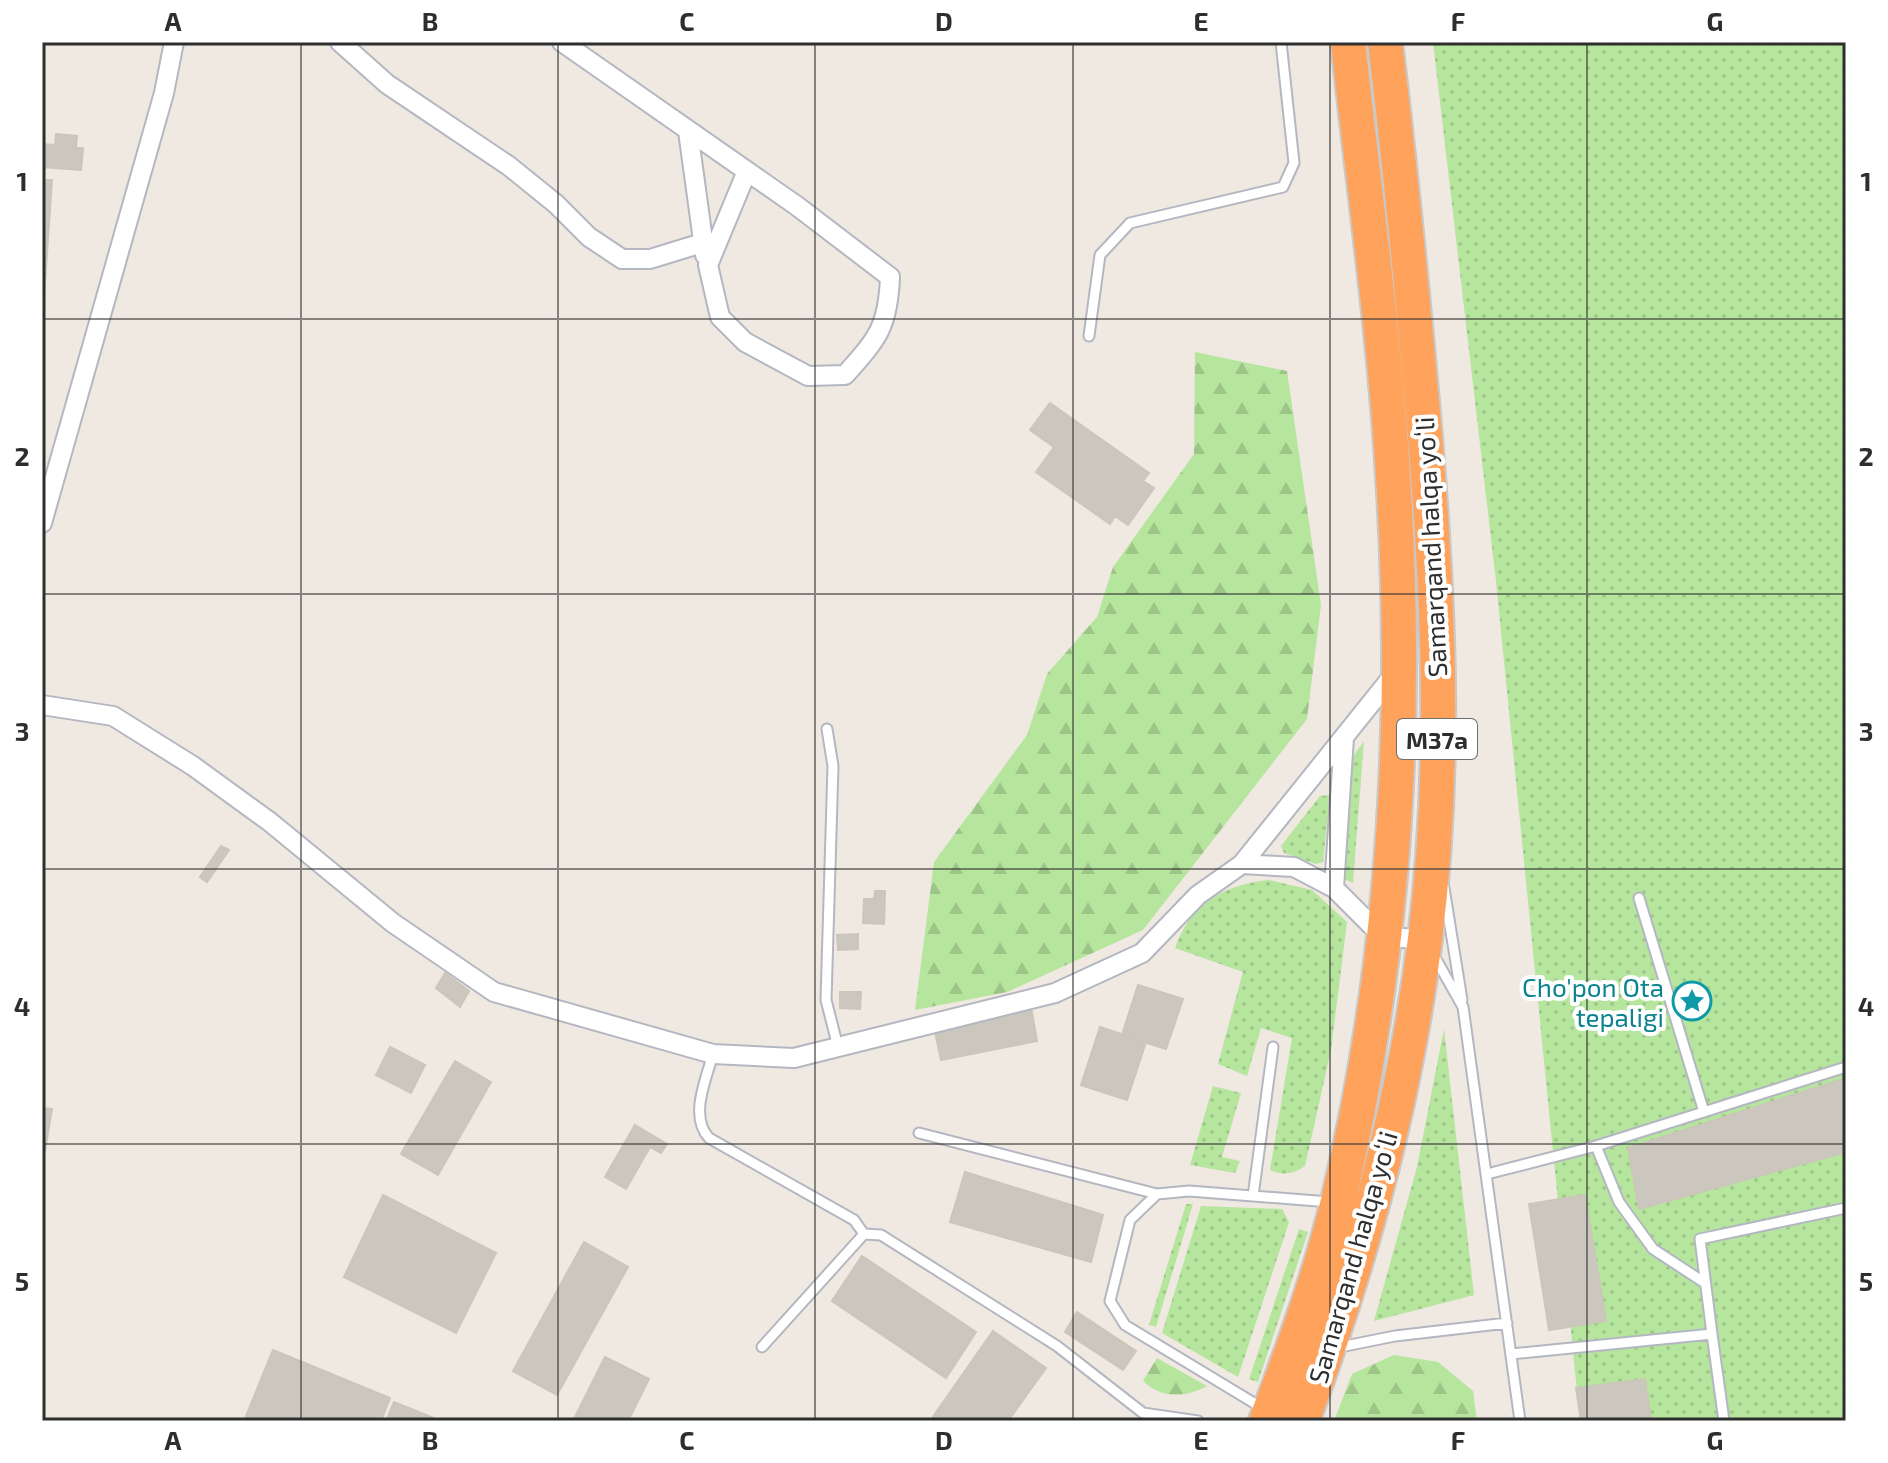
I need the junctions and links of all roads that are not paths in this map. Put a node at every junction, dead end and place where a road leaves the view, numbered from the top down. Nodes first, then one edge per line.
1 (174, 42) edge
2 (340, 42) edge
3 (1281, 42) edge
4 (1348, 42) edge
5 (1385, 42) edge
6 (570, 44) edge
7 (688, 131) junction
8 (747, 171) junction
9 (702, 243) junction
10 (708, 265) junction
11 (1089, 336) dead end
12 (42, 523) edge
13 (1400, 668) junction
14 (42, 705) edge
15 (827, 729) dead end
16 (1344, 738) junction
17 (1434, 825) junction
18 (1242, 864) junction
19 (1334, 888) junction
20 (1639, 898) dead end
21 (1382, 936) junction
22 (1425, 940) junction
23 (1463, 1007) junction
24 (838, 1047) junction
25 (1273, 1047) dead end
26 (713, 1054) junction
27 (1846, 1067) edge
28 (1704, 1112) junction
29 (919, 1133) dead end
30 (1596, 1146) junction
31 (1487, 1174) junction
32 (1157, 1194) junction
33 (1253, 1196) junction
34 (1338, 1203) junction
35 (1846, 1208) edge
36 (864, 1234) junction
37 (1705, 1283) junction
38 (1507, 1323) junction
39 (1712, 1334) junction
40 (762, 1347) dead end
41 (1328, 1350) junction
42 (1511, 1354) junction
43 (1267, 1416) edge
44 (1198, 1421) edge
45 (1302, 1421) edge
46 (1520, 1421) edge
47 (1724, 1421) edge

1 - 12 street
2 - 9 street
3 - 11 lane
4 - 13 highway, Samarqand halqa yoʻli / M37a
5 - 17 highway, Samarqand halqa yoʻli / M37a
6 - 7 street
7 - 8 street
7 - 9 street
8 - 10 street
8 - 10 street
9 - 10 street
13 - 16 street
13 - 21 highway, Samarqand halqa yoʻli / M37a
14 - 26 street
15 - 24 lane
16 - 18 street
16 - 19 street
17 - 22 highway, Samarqand halqa yoʻli / M37a
17 - 23 lane
18 - 19 street
18 - 24 street
19 - 21 street
20 - 28 lane
21 - 22 street
21 - 34 highway, Samarqand halqa yoʻli / M37a
22 - 23 lane
22 - 41 highway, Samarqand halqa yoʻli / M37a
23 - 31 lane
24 - 26 street
25 - 33 lane
26 - 36 lane
27 - 28 lane
28 - 30 lane
29 - 32 lane
30 - 31 lane
30 - 37 lane
31 - 38 lane
32 - 33 lane
32 - 43 lane
33 - 34 lane
34 - 43 highway, Samarqand halqa yoʻli / M37a
35 - 37 lane
36 - 40 lane
36 - 44 lane
37 - 39 lane
38 - 41 lane
38 - 42 lane
39 - 42 lane
39 - 47 lane
41 - 45 highway, Samarqand halqa yoʻli / M37a
42 - 46 lane

